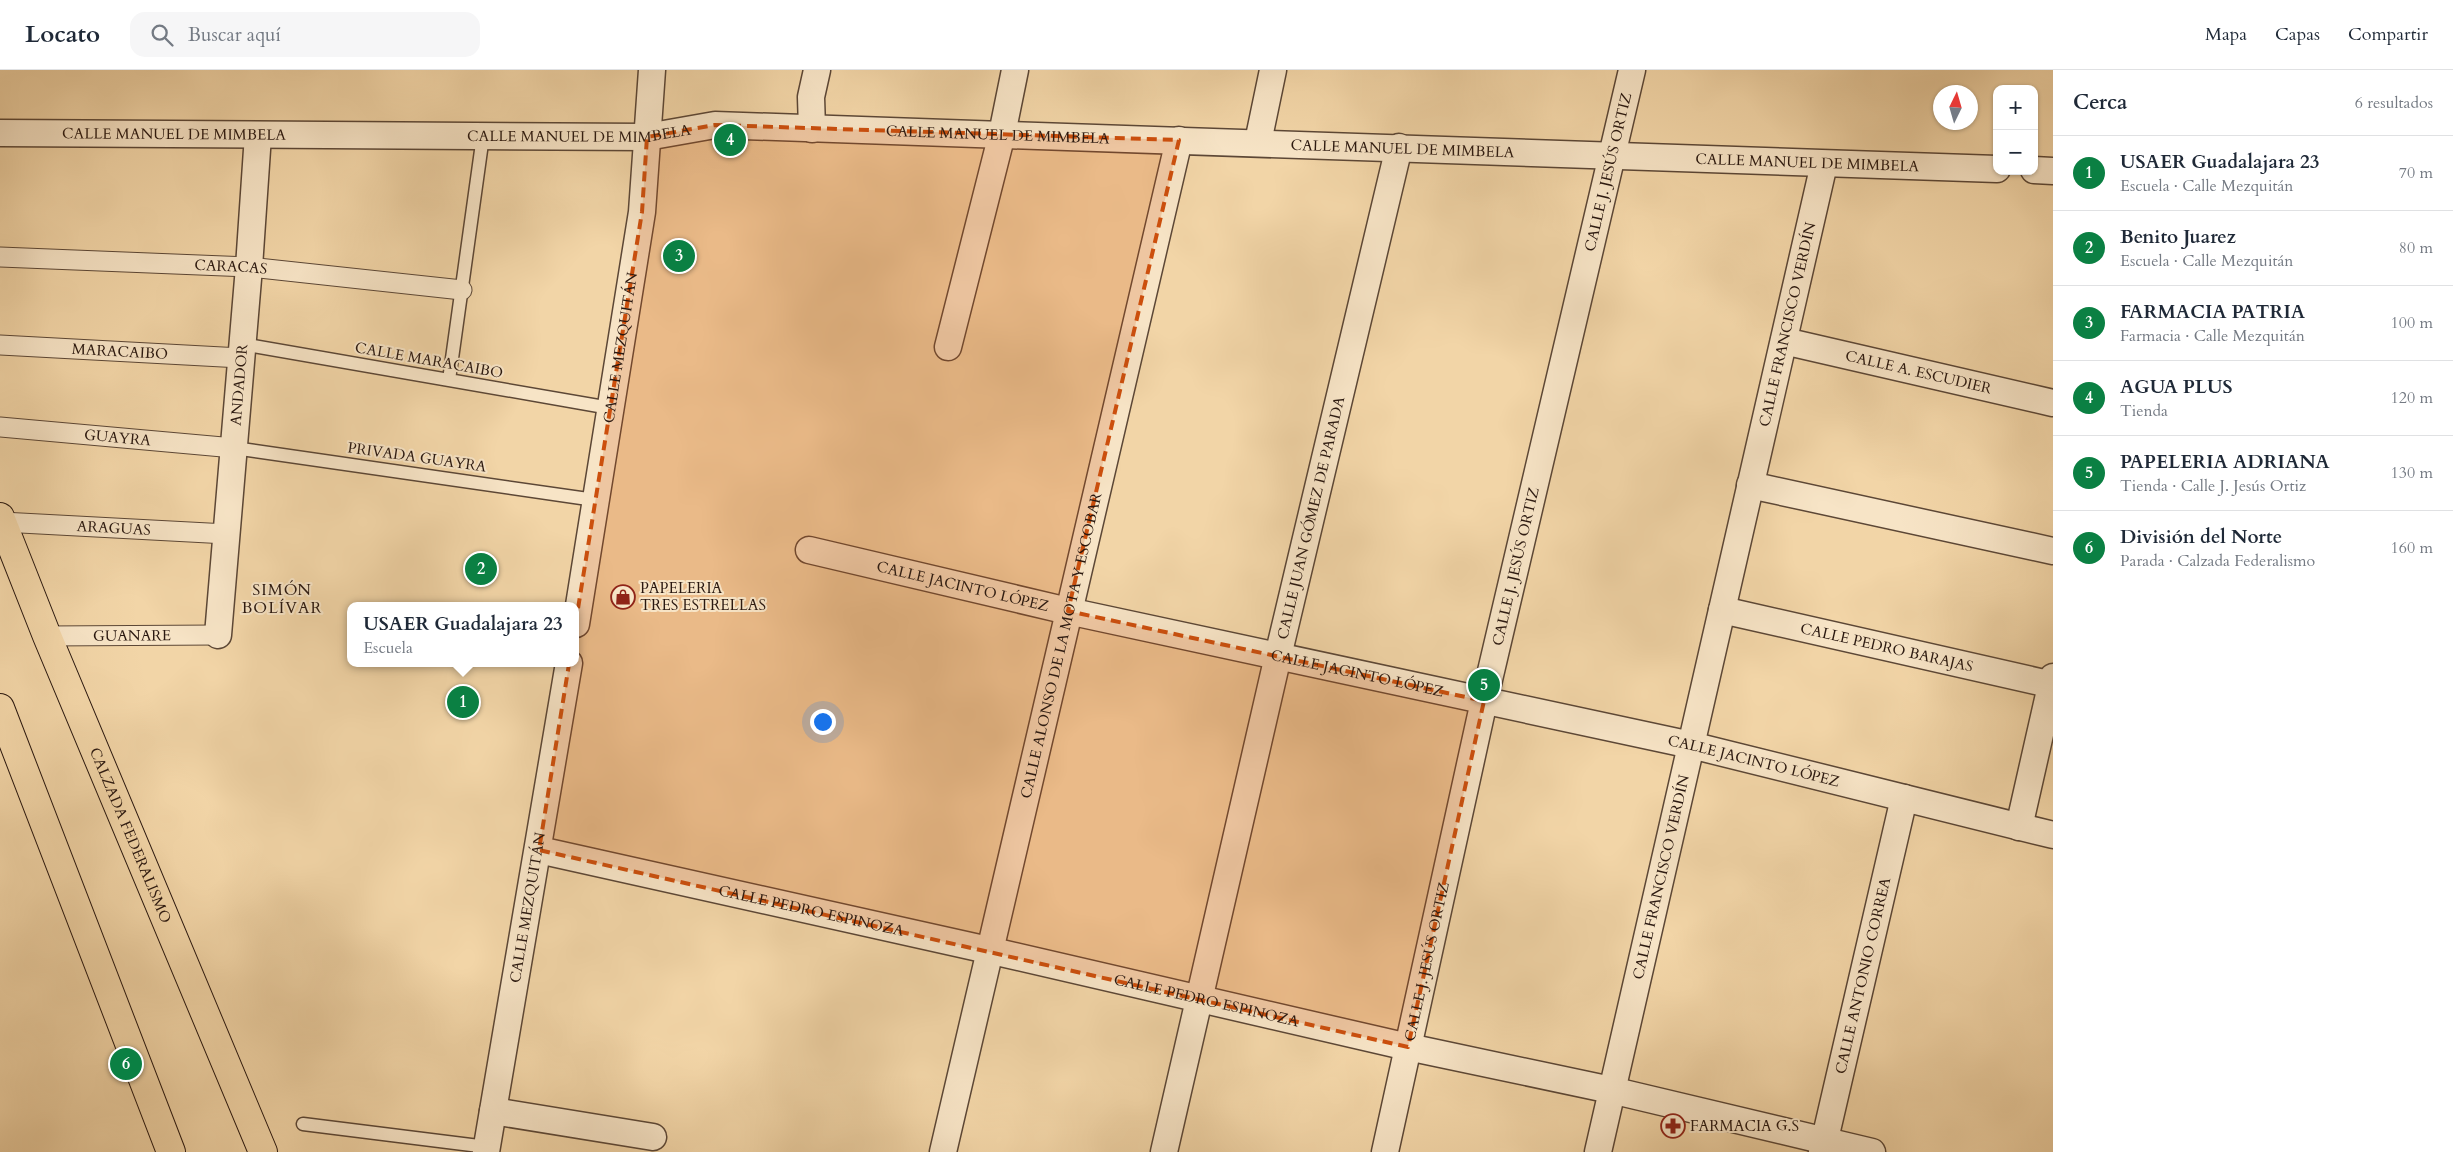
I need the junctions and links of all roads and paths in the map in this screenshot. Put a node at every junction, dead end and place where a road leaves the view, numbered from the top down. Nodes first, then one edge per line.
1 (652, 70) edge
2 (817, 70) edge
3 (1015, 70) edge
4 (1273, 70) edge
5 (1632, 70) edge
6 (812, 128) junction
7 (0, 133) edge
8 (1002, 134) junction
9 (258, 135) junction
10 (483, 136) junction
11 (647, 137) junction
12 (1179, 140) junction
13 (1258, 142) junction
14 (1399, 147) junction
15 (1613, 156) junction
16 (1824, 164) junction
17 (1993, 169) edge
18 (2038, 170) edge
19 (2053, 171) edge
20 (0, 257) edge
21 (249, 267) junction
22 (462, 290) junction
23 (1784, 341) junction
24 (0, 345) edge
25 (948, 347) dead end
26 (241, 351) junction
27 (449, 380) junction
28 (2053, 403) edge
29 (610, 408) junction
30 (0, 427) edge
31 (234, 448) junction
32 (1750, 485) junction
33 (595, 500) junction
34 (1, 519) edge
35 (226, 534) junction
36 (809, 550) dead end
37 (2053, 551) edge
38 (579, 604) edge
39 (1068, 610) junction
40 (1722, 610) junction
41 (218, 635) joint
42 (47, 636) junction
43 (1278, 656) junction
44 (568, 667) edge
45 (2052, 682) edge
46 (1484, 701) junction
47 (0, 708) edge
48 (1691, 745) junction
49 (1904, 798) junction
50 (2019, 827) junction
51 (2053, 836) edge
52 (539, 850) junction
53 (988, 950) junction
54 (1199, 999) junction
55 (1408, 1047) junction
56 (1611, 1090) junction
57 (493, 1111) junction
58 (303, 1124) dead end
59 (653, 1138) dead end
60 (1823, 1146) edge
61 (487, 1149) edge
62 (172, 1152) edge
63 (263, 1152) edge
64 (943, 1152) edge
65 (1164, 1152) edge
66 (1385, 1152) edge
67 (1598, 1152) edge
68 (1872, 1152) edge

1 - 11 street, CALLE MEZQUITÁN
2 - 6 street
3 - 8 street
4 - 13 street
5 - 15 street, CALLE J. JESÚS ORTIZ
6 - 8 street, CALLE MANUEL DE MIMBELA
6 - 11 street, CALLE MANUEL DE MIMBELA
7 - 9 street, CALLE MANUEL DE MIMBELA
8 - 12 street, CALLE MANUEL DE MIMBELA
8 - 25 street
9 - 10 street, CALLE MANUEL DE MIMBELA
9 - 21 street, ANDADOR
10 - 11 street, CALLE MANUEL DE MIMBELA
10 - 22 lane
11 - 29 street, CALLE MEZQUITÁN
12 - 13 street, CALLE MANUEL DE MIMBELA
12 - 39 street, CALLE ALONSO DE LA MOTA Y ESCOBAR
13 - 14 street, CALLE MANUEL DE MIMBELA
14 - 15 street, CALLE MANUEL DE MIMBELA
14 - 43 street, CALLE JUAN GÓMEZ DE PARADA
15 - 16 street, CALLE MANUEL DE MIMBELA
15 - 46 street, CALLE J. JESÚS ORTIZ
16 - 17 street, CALLE MANUEL DE MIMBELA
16 - 23 street, CALLE FRANCISCO VERDÍN
18 - 19 street
20 - 21 street, CARACAS
21 - 22 street, CARACAS
21 - 26 street, ANDADOR
22 - 27 lane
23 - 28 street, CALLE A. ESCUDIER
23 - 32 street, CALLE FRANCISCO VERDÍN
24 - 26 street, MARACAIBO
26 - 27 lane, CALLE MARACAIBO
26 - 31 street, ANDADOR
27 - 29 lane, CALLE MARACAIBO
29 - 33 street, CALLE MEZQUITÁN
30 - 31 street, GUAYRA
31 - 33 lane, PRIVADA GUAYRA
31 - 35 street, ANDADOR
32 - 37 street
32 - 40 street, CALLE FRANCISCO VERDÍN
33 - 38 street, CALLE MEZQUITÁN
34 - 35 street, ARAGUAS
34 - 42 main road, CALZADA FEDERALISMO
35 - 41 street, ANDADOR
36 - 39 street, CALLE JACINTO LÓPEZ
39 - 43 street, CALLE JACINTO LÓPEZ
39 - 53 street, CALLE ALONSO DE LA MOTA Y ESCOBAR
40 - 45 street, CALLE PEDRO BARAJAS
40 - 48 street, CALLE FRANCISCO VERDÍN
41 - 42 street, GUANARE
42 - 63 main road, CALZADA FEDERALISMO
43 - 46 street, CALLE JACINTO LÓPEZ
43 - 54 street, CALLE JUAN GÓMEZ DE PARADA
44 - 52 street, CALLE MEZQUITÁN
45 - 50 street
46 - 48 street, CALLE JACINTO LÓPEZ
46 - 55 street, CALLE J. JESÚS ORTIZ
47 - 62 main road
48 - 49 street, CALLE JACINTO LÓPEZ
48 - 56 street, CALLE FRANCISCO VERDÍN
49 - 50 street, CALLE JACINTO LÓPEZ
49 - 60 street, CALLE ANTONIO CORREA
50 - 51 street, CALLE JACINTO LÓPEZ
52 - 53 street, CALLE PEDRO ESPINOZA
52 - 57 street, CALLE MEZQUITÁN
53 - 54 street, CALLE PEDRO ESPINOZA
53 - 64 street, CALLE ALONSO DE LA MOTA Y ESCOBAR
54 - 55 street, CALLE PEDRO ESPINOZA
54 - 65 street, CALLE JUAN GÓMEZ DE PARADA
55 - 56 street, CALLE PEDRO ESPINOZA
55 - 66 street, CALLE J. JESÚS ORTIZ
56 - 60 street, CALLE PEDRO ESPINOZA
56 - 67 street, CALLE FRANCISCO VERDÍN
57 - 59 street
57 - 61 street, CALLE MEZQUITÁN
58 - 61 lane
60 - 68 street, CALLE PEDRO ESPINOZA

